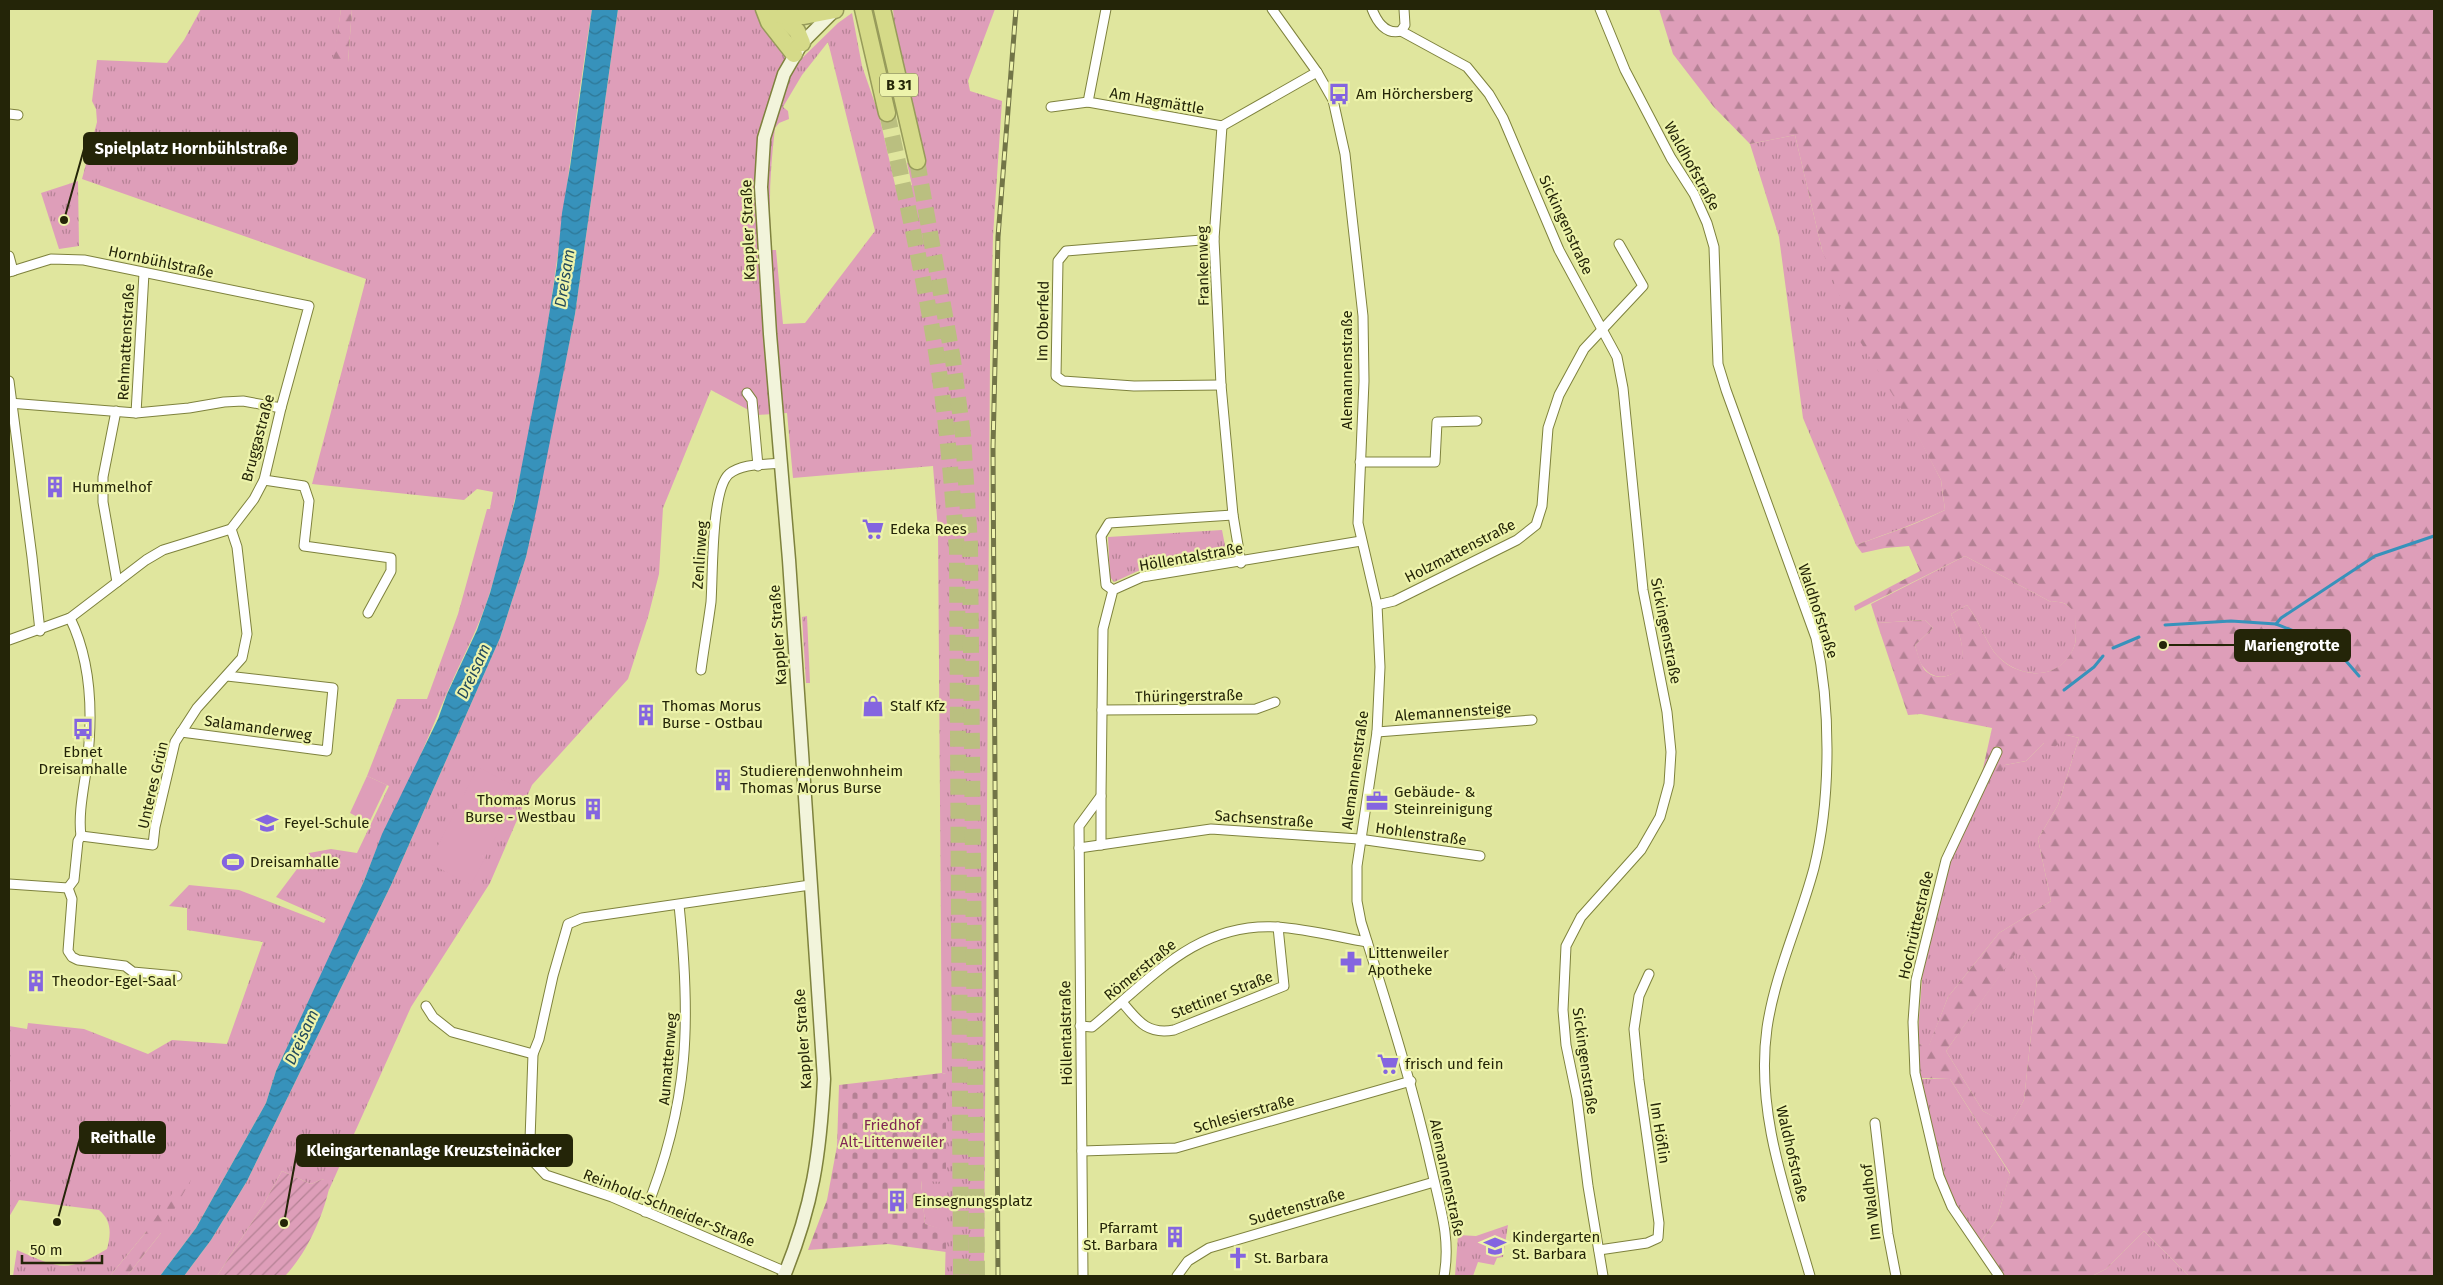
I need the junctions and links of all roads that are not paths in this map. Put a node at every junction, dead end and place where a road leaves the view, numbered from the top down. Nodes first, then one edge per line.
1 (764, 9) edge
2 (863, 9) edge
3 (882, 9) edge
4 (1106, 9) edge
5 (1272, 9) edge
6 (1372, 9) edge
7 (1404, 9) edge
8 (1600, 9) edge
9 (836, 10) edge
10 (778, 12) edge
11 (1402, 31) junction
12 (798, 48) junction
13 (1317, 72) junction
14 (1088, 102) junction
15 (1051, 107) dead end
16 (887, 113) tunnel mouth
17 (1222, 126) junction
18 (917, 161) tunnel mouth
19 (1214, 239) junction
20 (1619, 244) dead end
21 (9, 256) edge
22 (11, 272) edge
23 (144, 273) junction
24 (309, 306) joint
25 (1603, 330) junction
26 (9, 381) edge
27 (1221, 385) junction
28 (747, 393) dead end
29 (10, 403) edge
30 (281, 408) junction
31 (116, 411) junction
32 (136, 413) junction
33 (1477, 422) dead end
34 (1360, 462) junction
35 (781, 463) junction
36 (758, 466) junction
37 (264, 480) junction
38 (1233, 515) junction
39 (231, 529) junction
40 (1361, 542) junction
41 (1241, 563) junction
42 (117, 582) junction
43 (1110, 588) junction
44 (1377, 605) junction
45 (368, 612) dead end
46 (70, 618) junction
47 (40, 631) junction
48 (9, 640) edge
49 (701, 670) dead end
50 (227, 676) junction
51 (1275, 702) dead end
52 (1102, 710) junction
53 (1532, 720) dead end
54 (182, 732) junction
55 (1377, 732) junction
56 (1997, 752) dead end
57 (1101, 796) junction
58 (81, 836) junction
59 (1359, 839) junction
60 (1102, 845) junction
61 (1079, 848) junction
62 (1480, 856) dead end
63 (9, 884) edge
64 (810, 885) junction
65 (68, 888) junction
66 (680, 904) junction
67 (1278, 927) junction
68 (1367, 942) junction
69 (1649, 974) dead end
70 (177, 976) dead end
71 (1122, 1002) junction
72 (426, 1006) dead end
73 (1080, 1026) junction
74 (533, 1054) junction
75 (1411, 1081) junction
76 (1875, 1123) dead end
77 (1082, 1151) junction
78 (1434, 1182) junction
79 (645, 1212) junction
80 (1599, 1250) junction
81 (785, 1274) edge
82 (1083, 1276) edge
83 (1177, 1276) edge
84 (1444, 1276) edge
85 (1603, 1276) edge
86 (1810, 1276) edge
87 (1896, 1276) edge
88 (2000, 1276) edge

1 - 12 highway
2 - 16 highway, B 31
3 - 18 highway, B 31
4 - 14 street, Am Hagmättle
5 - 13 street, Alemannenstraße
6 - 11 street
7 - 11 street
8 - 86 street, Waldhofstraße
9 - 10 highway
9 - 12 street, Kappler Straße
10 - 12 highway
11 - 25 street, Sickingenstraße
12 - 35 street, Kappler Straße
13 - 17 street
13 - 34 street, Alemannenstraße
14 - 15 street, Am Hagmättle
14 - 17 street, Am Hagmättle
17 - 19 street, Frankenweg
19 - 27 street, Frankenweg
19 - 27 street, Im Oberfeld
20 - 25 street, Holzmattenstraße
21 - 22 street
22 - 23 street, Hornbühlstraße
23 - 24 street, Hornbühlstraße
23 - 32 street, Rehmattenstraße
24 - 30 street, Bruggastraße
25 - 44 street, Holzmattenstraße
25 - 80 street, Sickingenstraße
26 - 29 street
27 - 38 street, Frankenweg
28 - 36 street
29 - 31 street
29 - 47 street
30 - 32 street
30 - 37 street, Bruggastraße
31 - 32 street
31 - 42 street, Rehmattenstraße
33 - 34 street
34 - 40 street, Alemannenstraße
35 - 36 street, Zenlinweg
35 - 64 street, Kappler Straße
36 - 49 street, Zenlinweg
37 - 39 street, Bruggastraße
37 - 45 street
38 - 41 street, Frankenweg
38 - 43 street
39 - 42 street
39 - 50 street, Unteres Grün
40 - 41 street, Höllentalstraße
40 - 44 street, Alemannenstraße
41 - 43 street, Höllentalstraße
42 - 46 street
43 - 52 street
44 - 55 street, Alemannenstraße
46 - 47 street
46 - 58 street
47 - 48 street
50 - 54 street, Unteres Grün
50 - 54 street, Salamanderweg
51 - 52 street, Thüringerstraße
52 - 57 street
53 - 55 street, Alemannensteige
54 - 58 street, Unteres Grün
55 - 59 street, Alemannenstraße
56 - 88 street, Hochrüttestraße
57 - 60 street
57 - 61 street, Höllentalstraße
58 - 65 street
59 - 60 street, Sachsenstraße
59 - 62 street, Hohlenstraße
59 - 68 street, Alemannenstraße
60 - 61 street, Sachsenstraße
61 - 73 street, Höllentalstraße
63 - 65 street
64 - 66 street, Reinhold-Schneider-Straße
64 - 81 street, Kappler Straße
65 - 70 street
66 - 74 street, Reinhold-Schneider-Straße
66 - 79 street, Aumattenweg
67 - 68 street, Römerstraße
67 - 71 street, Römerstraße
67 - 71 street, Stettiner Straße
68 - 75 street, Alemannenstraße
69 - 80 street, Im Höflin
71 - 73 street, Römerstraße
72 - 74 street
73 - 77 street, Höllentalstraße
74 - 79 street, Reinhold-Schneider-Straße
75 - 77 street, Schlesierstraße
75 - 78 street, Alemannenstraße
76 - 87 street, Im Waldhof
77 - 82 street, Höllentalstraße
78 - 83 street, Sudetenstraße
78 - 84 street, Alemannenstraße
79 - 81 street, Reinhold-Schneider-Straße
80 - 85 street, Sickingenstraße

